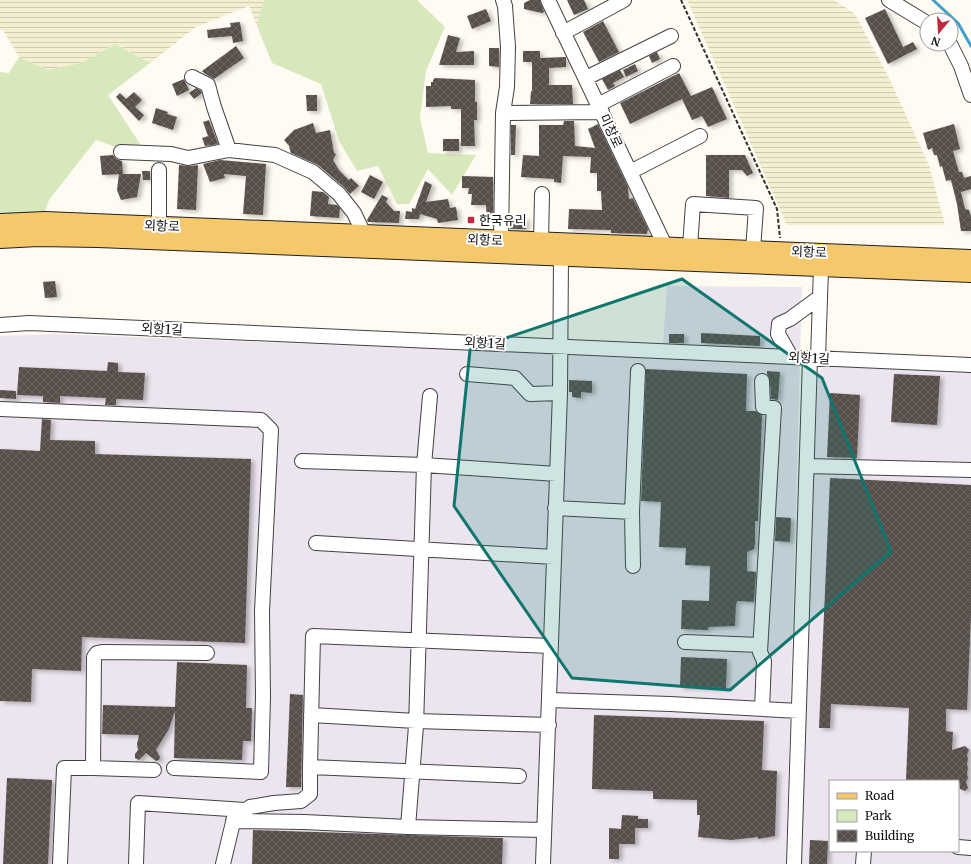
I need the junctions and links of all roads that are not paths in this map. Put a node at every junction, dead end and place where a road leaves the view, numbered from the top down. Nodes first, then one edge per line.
1 (503, 0) edge
2 (548, 0) edge
3 (624, 0) edge
4 (889, 0) edge
5 (919, 18) edge
6 (563, 33) junction
7 (671, 36) dead end
8 (954, 52) edge
9 (673, 66) dead end
10 (192, 77) dead end
11 (586, 78) junction
12 (971, 95) edge
13 (600, 109) junction
14 (503, 112) junction
15 (700, 136) dead end
16 (229, 150) junction
17 (121, 152) dead end
18 (159, 170) dead end
19 (630, 172) junction
20 (542, 194) dead end
21 (0, 223) edge
22 (159, 226) junction
23 (364, 234) junction
24 (0, 239) edge
25 (501, 240) junction
26 (541, 242) junction
27 (690, 247) junction
28 (753, 250) junction
29 (669, 254) junction
30 (561, 258) junction
31 (971, 259) edge
32 (821, 268) junction
33 (971, 273) edge
34 (820, 297) junction
35 (0, 325) edge
36 (560, 346) junction
37 (792, 357) junction
38 (814, 358) junction
39 (971, 365) edge
40 (638, 371) dead end
41 (467, 374) dead end
42 (762, 381) dead end
43 (560, 393) junction
44 (430, 396) dead end
45 (0, 408) edge
46 (302, 461) dead end
47 (424, 465) junction
48 (807, 466) junction
49 (971, 470) edge
50 (557, 474) junction
51 (556, 508) junction
52 (632, 512) junction
53 (316, 543) dead end
54 (422, 550) junction
55 (554, 557) junction
56 (633, 566) dead end
57 (418, 641) junction
58 (685, 642) dead end
59 (760, 645) junction
60 (551, 646) junction
61 (207, 653) dead end
62 (550, 700) junction
63 (762, 709) junction
64 (799, 711) junction
65 (311, 715) junction
66 (416, 721) junction
67 (549, 725) junction
68 (93, 768) junction
69 (174, 768) dead end
70 (310, 768) junction
71 (154, 770) dead end
72 (412, 772) junction
73 (519, 776) dead end
74 (245, 810) junction
75 (233, 821) junction
76 (408, 827) junction
77 (544, 830) junction
78 (959, 847) edge
79 (971, 848) edge
80 (864, 852) edge
81 (60, 864) edge
82 (136, 864) edge
83 (223, 864) edge
84 (543, 864) edge
85 (794, 864) edge
86 (863, 864) edge

1 - 14 street
2 - 6 street, 미창로
3 - 6 street
4 - 5 street
6 - 11 street, 미창로
7 - 11 street
8 - 12 street
9 - 13 street
10 - 16 street
11 - 13 street, 미창로
13 - 14 street
13 - 19 street, 미창로
14 - 25 street
15 - 19 street
16 - 17 street
16 - 23 street
18 - 22 street
19 - 29 street, 미창로
20 - 26 street
21 - 22 main road, 외항로
22 - 23 main road, 외항로
23 - 25 main road, 외항로
24 - 30 main road, 외항로
25 - 26 main road, 외항로
26 - 29 main road, 외항로
27 - 28 main road, 외항로
27 - 28 street
27 - 29 main road, 외항로
28 - 31 main road, 외항로
29 - 30 main road, 외항로
29 - 32 main road, 외항로
30 - 36 street
32 - 33 main road, 외항로
32 - 34 street
34 - 37 street
34 - 38 street
35 - 36 street, 외항1길
36 - 37 street, 외항1길
36 - 43 street
37 - 38 street, 외항1길
38 - 39 street, 외항1길
38 - 48 street
40 - 52 street
41 - 43 street
42 - 59 street
43 - 50 street
44 - 47 street
45 - 69 street
46 - 47 street
47 - 50 street
47 - 54 street
48 - 49 street
48 - 64 street
50 - 51 street
51 - 52 street
51 - 55 street
52 - 56 street
53 - 54 street
54 - 55 street
54 - 57 street
55 - 60 street
57 - 60 street
57 - 65 street
57 - 66 street
58 - 59 street
59 - 63 street
60 - 62 street
61 - 68 street
62 - 63 street
62 - 67 street
63 - 64 street
64 - 85 street
65 - 66 street
65 - 70 street
66 - 67 street
66 - 72 street
67 - 77 street
68 - 71 street
68 - 81 street
70 - 72 street
70 - 74 street
72 - 73 street
72 - 76 street
74 - 75 street
74 - 82 street
75 - 76 street
75 - 83 street
76 - 77 street
77 - 84 street
78 - 79 street
80 - 86 street

